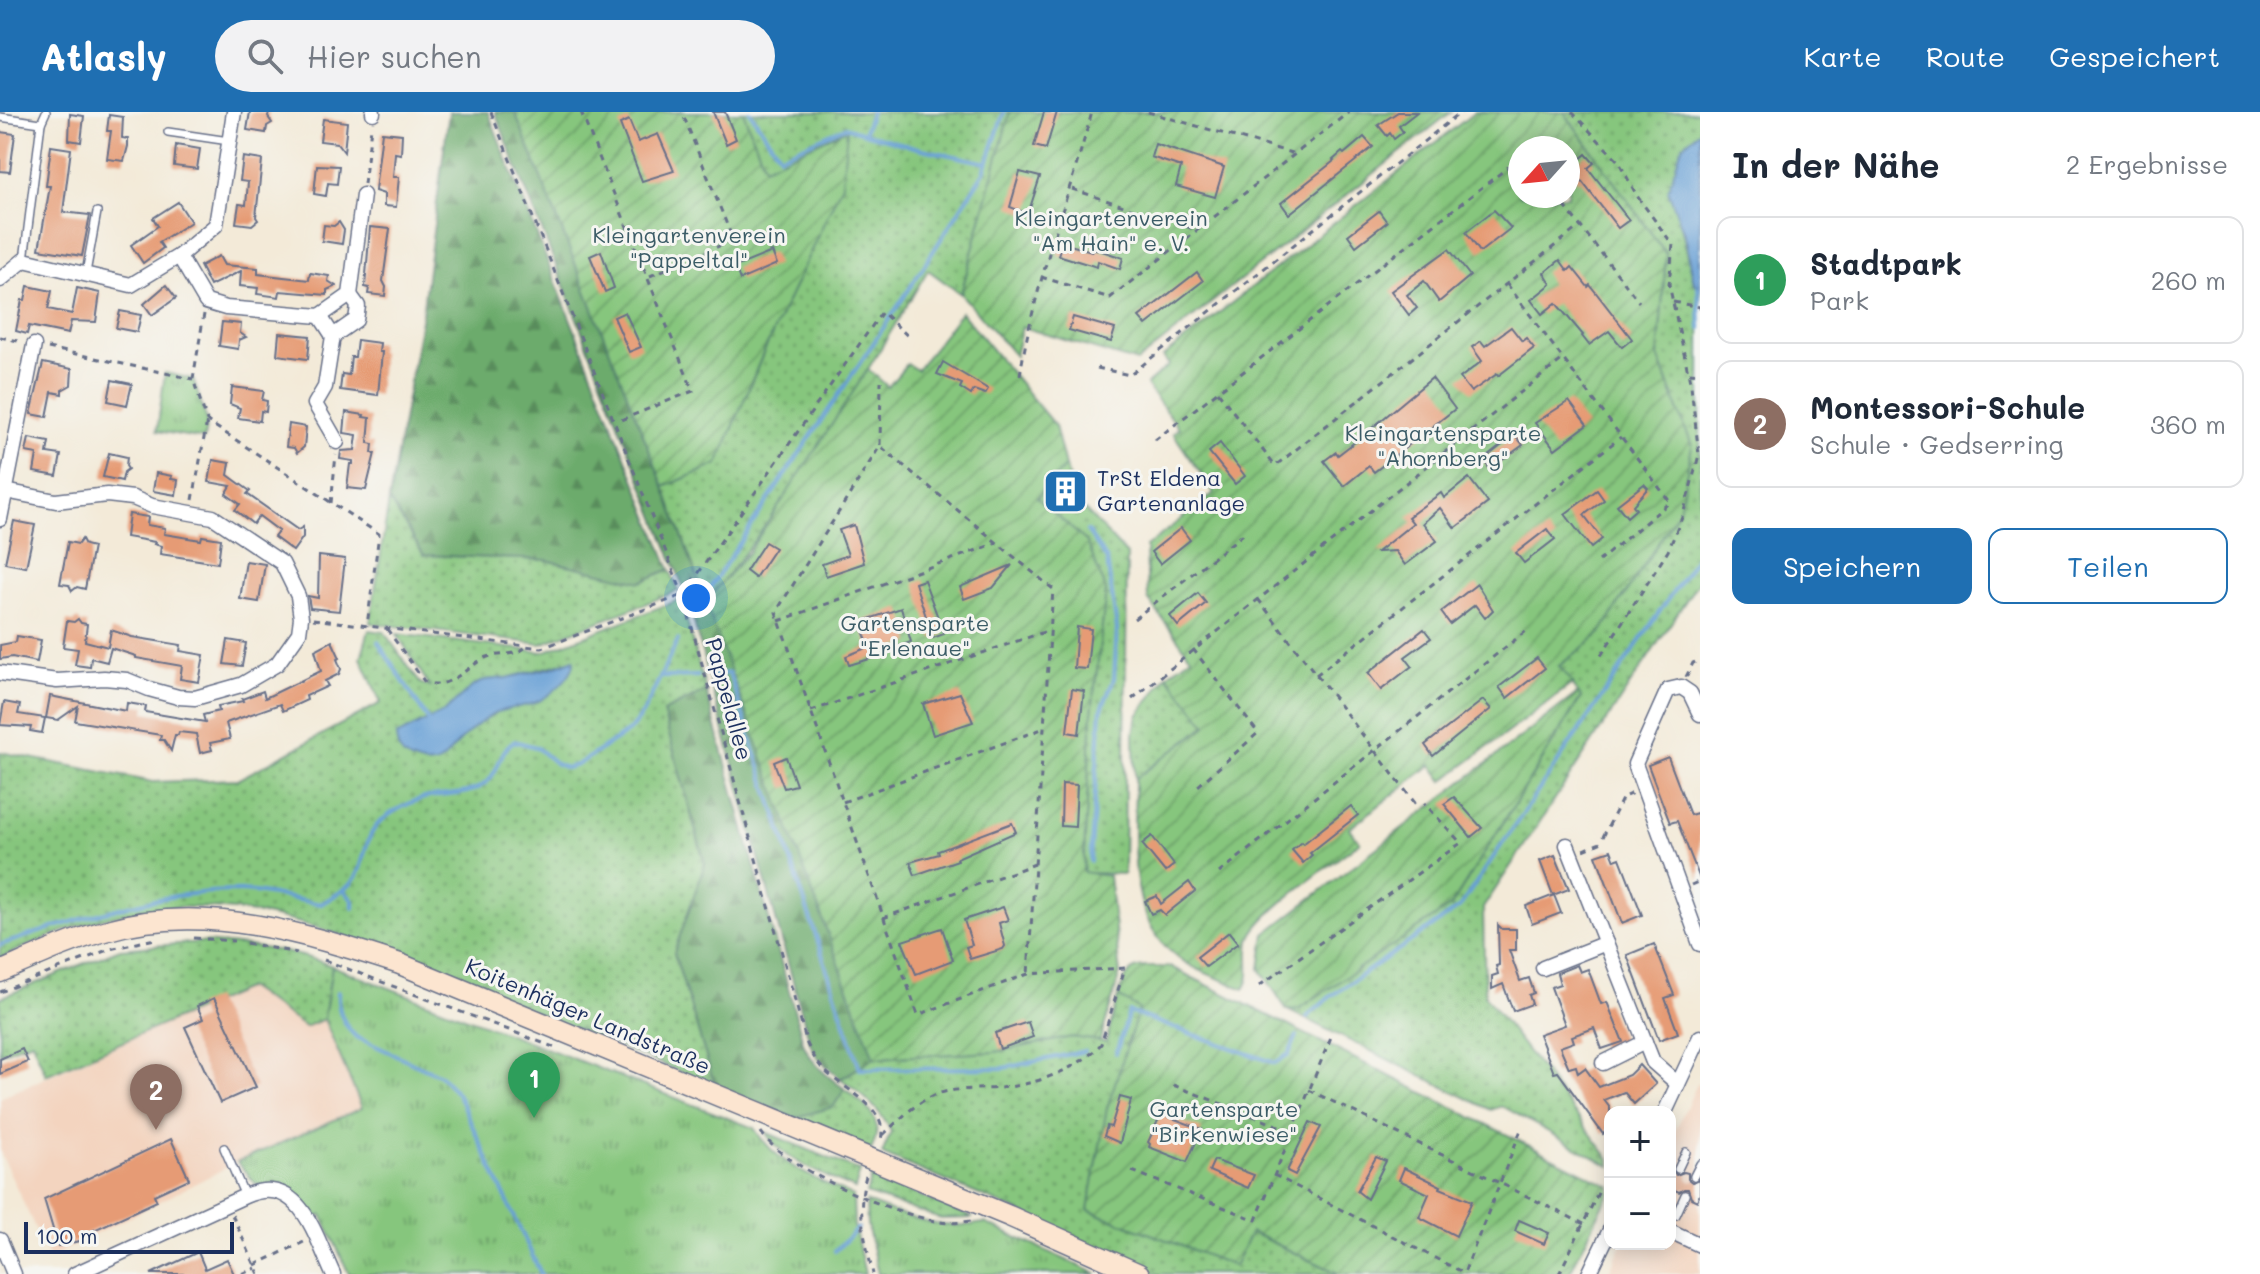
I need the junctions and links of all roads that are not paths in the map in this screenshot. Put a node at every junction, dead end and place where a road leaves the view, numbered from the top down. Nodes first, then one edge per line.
1 (46, 112) edge
2 (234, 112) edge
3 (0, 117) edge
4 (41, 123) junction
5 (168, 132) dead end
6 (229, 141) junction
7 (363, 195) road end
8 (97, 212) dead end
9 (179, 256) junction
10 (24, 260) junction
11 (86, 273) junction
12 (0, 280) edge
13 (350, 295) junction
14 (320, 316) junction
15 (333, 336) junction
16 (34, 345) road end
17 (337, 442) road end
18 (3, 491) edge
19 (0, 519) edge
20 (0, 673) edge
21 (1700, 714) edge
22 (1569, 850) road end
23 (1606, 943) junction
24 (1700, 944) edge
25 (1543, 968) dead end
26 (0, 972) edge
27 (1700, 1037) edge
28 (1645, 1042) junction
29 (1603, 1063) dead end
30 (1678, 1084) junction
31 (1668, 1106) edge
32 (224, 1148) dead end
33 (1686, 1152) dead end
34 (1700, 1164) edge
35 (1678, 1169) dead end
36 (1694, 1176) dead end
37 (1685, 1195) dead end
38 (245, 1196) junction
39 (1676, 1204) edge
40 (1680, 1206) junction
41 (1676, 1215) dead end
42 (1676, 1234) edge
43 (0, 1240) edge
44 (1604, 1243) edge
45 (1700, 1245) edge
46 (14, 1274) edge
47 (75, 1274) edge
48 (333, 1274) edge
49 (1139, 1274) edge
50 (1589, 1274) edge

1 - 4 lane
2 - 6 street
3 - 4 lane
4 - 10 lane
5 - 6 lane
6 - 9 street
7 - 13 street
8 - 11 lane
9 - 11 street
9 - 14 street
10 - 11 street
10 - 12 street
13 - 14 street
13 - 15 street
14 - 15 street
15 - 17 street
16 - 18 street
18 - 19 street
18 - 20 street
21 - 24 street
22 - 23 street
23 - 25 street
23 - 28 street
26 - 49 main road, Koitenhäger Landstraße
27 - 30 street
28 - 29 street
28 - 30 street
30 - 31 street
32 - 38 lane
33 - 35 lane
34 - 36 lane
37 - 40 lane
38 - 47 street
38 - 48 street
39 - 40 lane
40 - 41 lane
42 - 45 street
43 - 46 street
44 - 50 street

